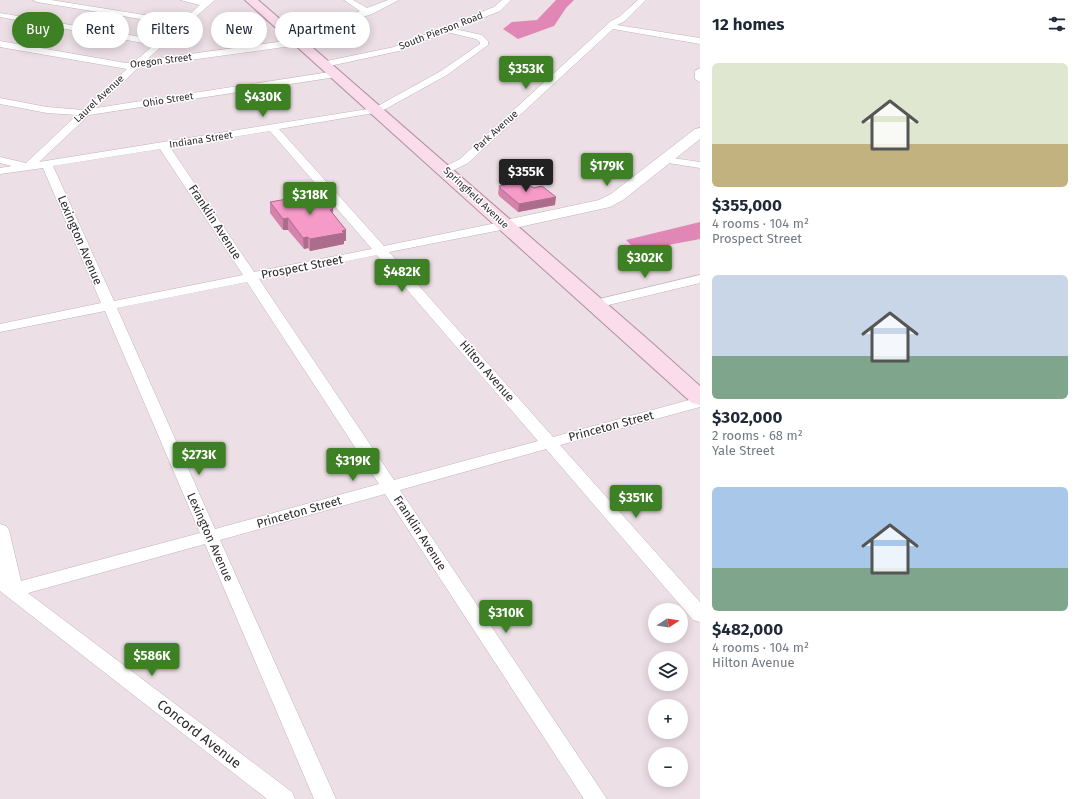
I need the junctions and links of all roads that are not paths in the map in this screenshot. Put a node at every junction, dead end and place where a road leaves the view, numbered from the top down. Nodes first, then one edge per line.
1 (37, 0) edge
2 (184, 0) edge
3 (251, 0) edge
4 (348, 0) edge
5 (395, 0) edge
6 (507, 0) edge
7 (631, 0) edge
8 (642, 0) edge
9 (209, 2) edge
10 (197, 12) edge
11 (369, 12) joint
12 (0, 15) edge
13 (137, 16) edge
14 (275, 21) edge
15 (612, 24) junction
16 (447, 29) junction
17 (137, 39) edge
18 (700, 41) edge
19 (0, 44) edge
20 (275, 45) edge
21 (155, 48) edge
22 (306, 48) edge
23 (136, 65) junction
24 (330, 69) junction
25 (700, 71) edge
26 (700, 79) edge
27 (0, 101) edge
28 (378, 110) junction
29 (83, 113) junction
30 (273, 128) junction
31 (700, 132) edge
32 (164, 146) junction
33 (0, 160) edge
34 (666, 160) junction
35 (47, 164) junction
36 (700, 165) edge
37 (28, 167) junction
38 (446, 170) junction
39 (0, 172) edge
40 (506, 225) junction
41 (381, 250) junction
42 (251, 277) junction
43 (700, 279) edge
44 (596, 304) junction
45 (108, 306) junction
46 (0, 328) edge
47 (700, 398) edge
48 (700, 402) edge
49 (549, 442) junction
50 (389, 486) junction
51 (0, 530) edge
52 (211, 537) junction
53 (7, 586) edge
54 (700, 615) edge
55 (284, 799) edge
56 (325, 799) edge
57 (596, 799) edge

1 - 13 street
2 - 9 street
3 - 14 main road, Springfield Avenue
4 - 11 street
5 - 11 street
6 - 16 street, South Pierson Road
7 - 15 street, Park Avenue
8 - 15 street, Park Avenue
9 - 10 street, Laurel Avenue
12 - 17 street
15 - 18 street
15 - 38 street, Park Avenue
16 - 24 street, South Pierson Road
16 - 28 street, Indiana Street
19 - 23 street, Oregon Street
20 - 23 street, Oregon Street
21 - 23 street, Laurel Avenue
22 - 24 main road, Springfield Avenue
23 - 29 street, Laurel Avenue
24 - 28 main road, Springfield Avenue
24 - 29 street, Ohio Street
25 - 26 street
27 - 29 street, Ohio Street
28 - 30 street, Indiana Street
28 - 38 main road, Springfield Avenue
29 - 37 street, Laurel Avenue
30 - 32 street, Indiana Street
30 - 41 street, Hilton Avenue
31 - 34 street, Prospect Street
32 - 35 street, Indiana Street
32 - 42 street, Franklin Avenue
33 - 37 street, Indiana Street
34 - 36 street
34 - 40 street, Prospect Street
35 - 37 street, Indiana Street
35 - 45 street, Lexington Avenue
37 - 39 street
38 - 40 main road, Springfield Avenue
40 - 41 street, Prospect Street
40 - 44 main road, Springfield Avenue
41 - 42 street, Prospect Street
41 - 49 street, Hilton Avenue
42 - 45 street, Prospect Street
42 - 50 street, Franklin Avenue
43 - 44 street
44 - 47 main road, Springfield Avenue
45 - 46 street, Prospect Street
45 - 52 street, Lexington Avenue
48 - 49 street, Princeton Street
49 - 50 street, Princeton Street
49 - 54 street, Hilton Avenue
50 - 52 street, Princeton Street
50 - 57 street, Franklin Avenue
51 - 53 street
52 - 53 street, Princeton Street
52 - 56 street, Lexington Avenue
53 - 55 street, Concord Avenue

